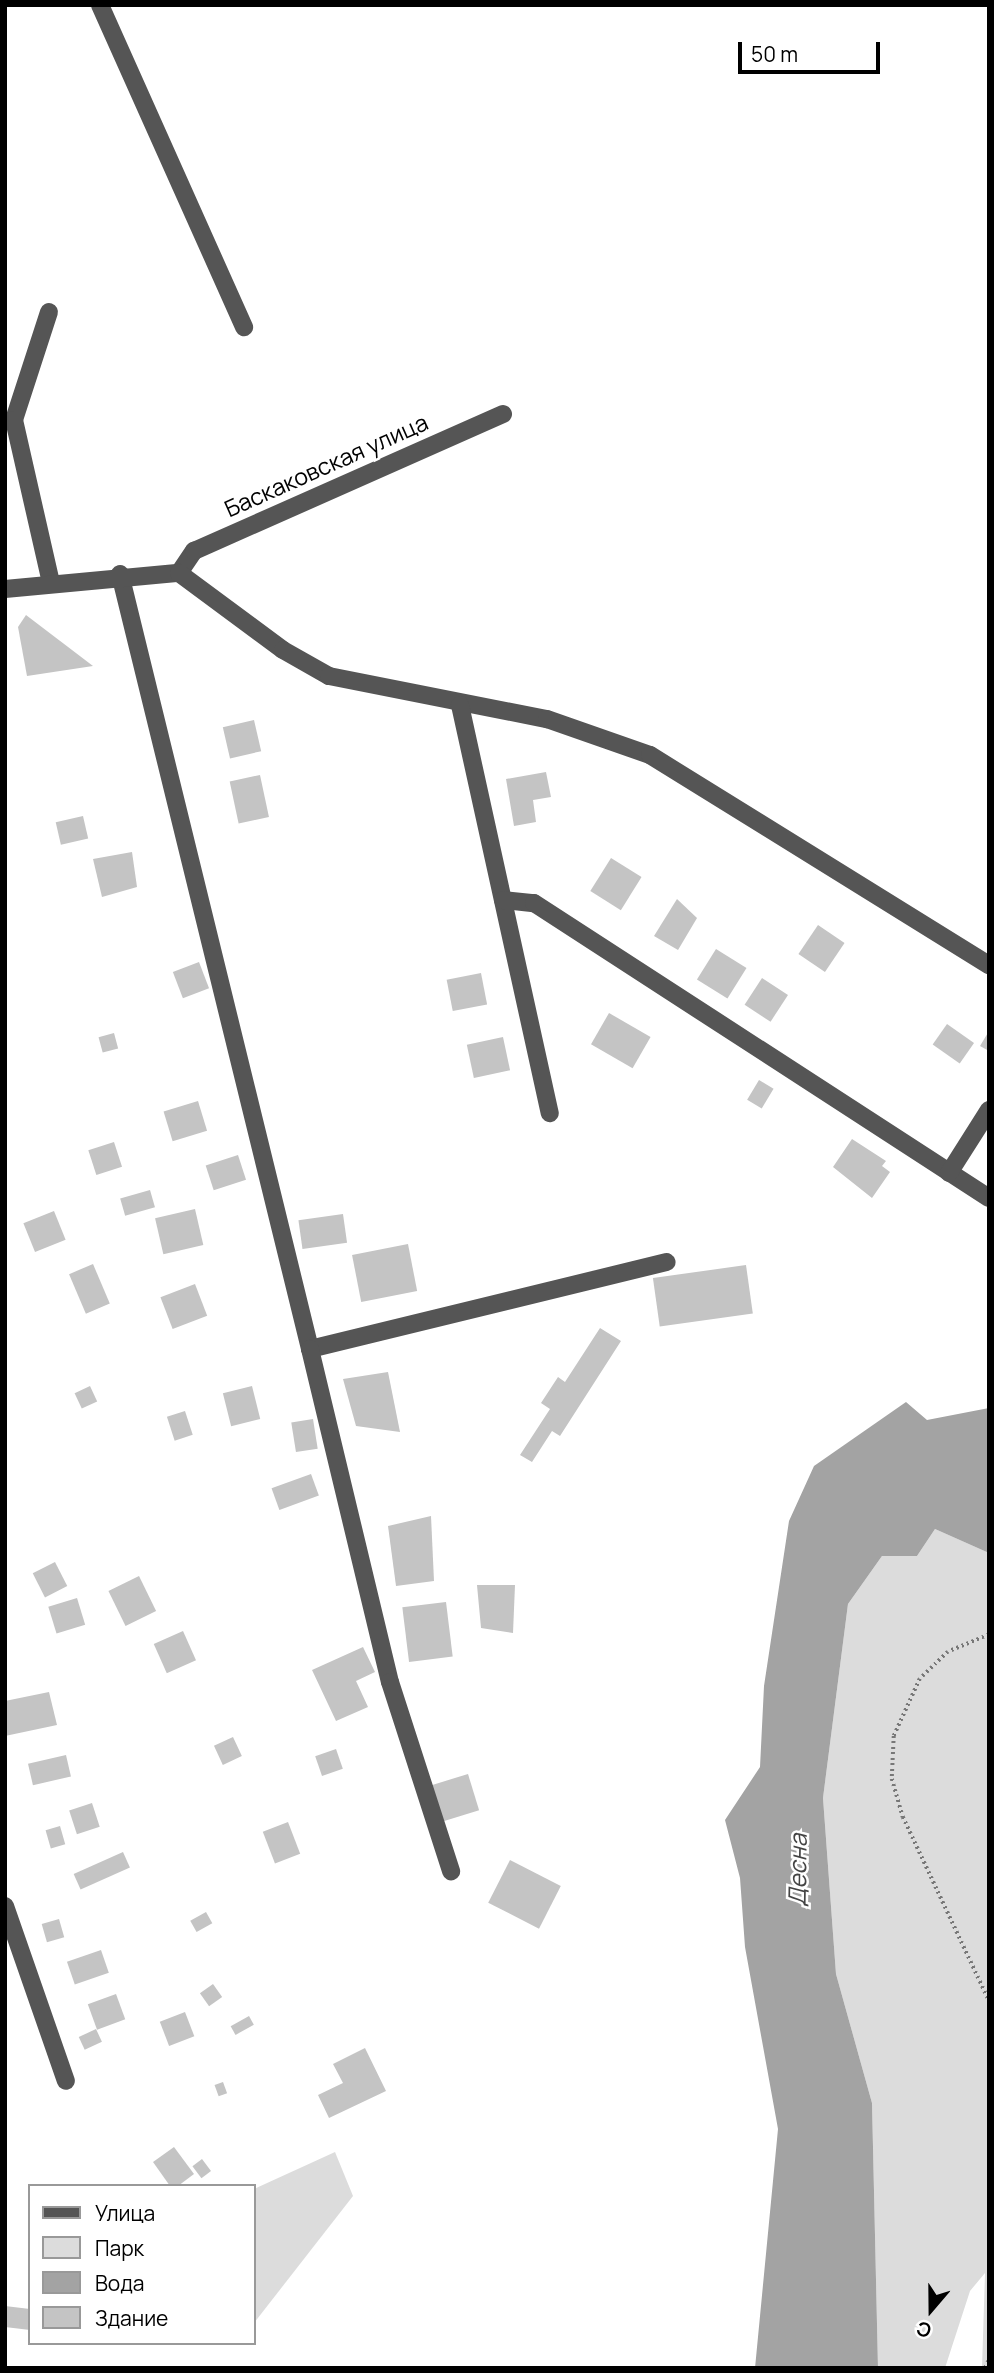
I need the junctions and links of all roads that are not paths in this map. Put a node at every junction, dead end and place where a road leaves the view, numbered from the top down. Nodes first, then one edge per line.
1 (100, 5) edge
2 (49, 312) dead end
3 (244, 327) dead end
4 (503, 414) dead end
5 (174, 571) junction
6 (120, 573) junction
7 (51, 583) junction
8 (5, 589) edge
9 (460, 705) junction
10 (503, 900) junction
11 (989, 965) edge
12 (989, 1110) edge
13 (550, 1113) dead end
14 (949, 1173) junction
15 (989, 1198) edge
16 (667, 1262) dead end
17 (310, 1349) junction
18 (451, 1871) dead end
19 (5, 1906) edge
20 (66, 2081) dead end

1 - 3 street
2 - 7 street
4 - 5 street, Баскаковская улица
5 - 6 street
5 - 9 street
6 - 7 street
6 - 17 street
7 - 8 street
9 - 10 street
9 - 11 street
10 - 13 street
10 - 14 street
12 - 14 street
14 - 15 street
16 - 17 street
17 - 18 street
19 - 20 street

